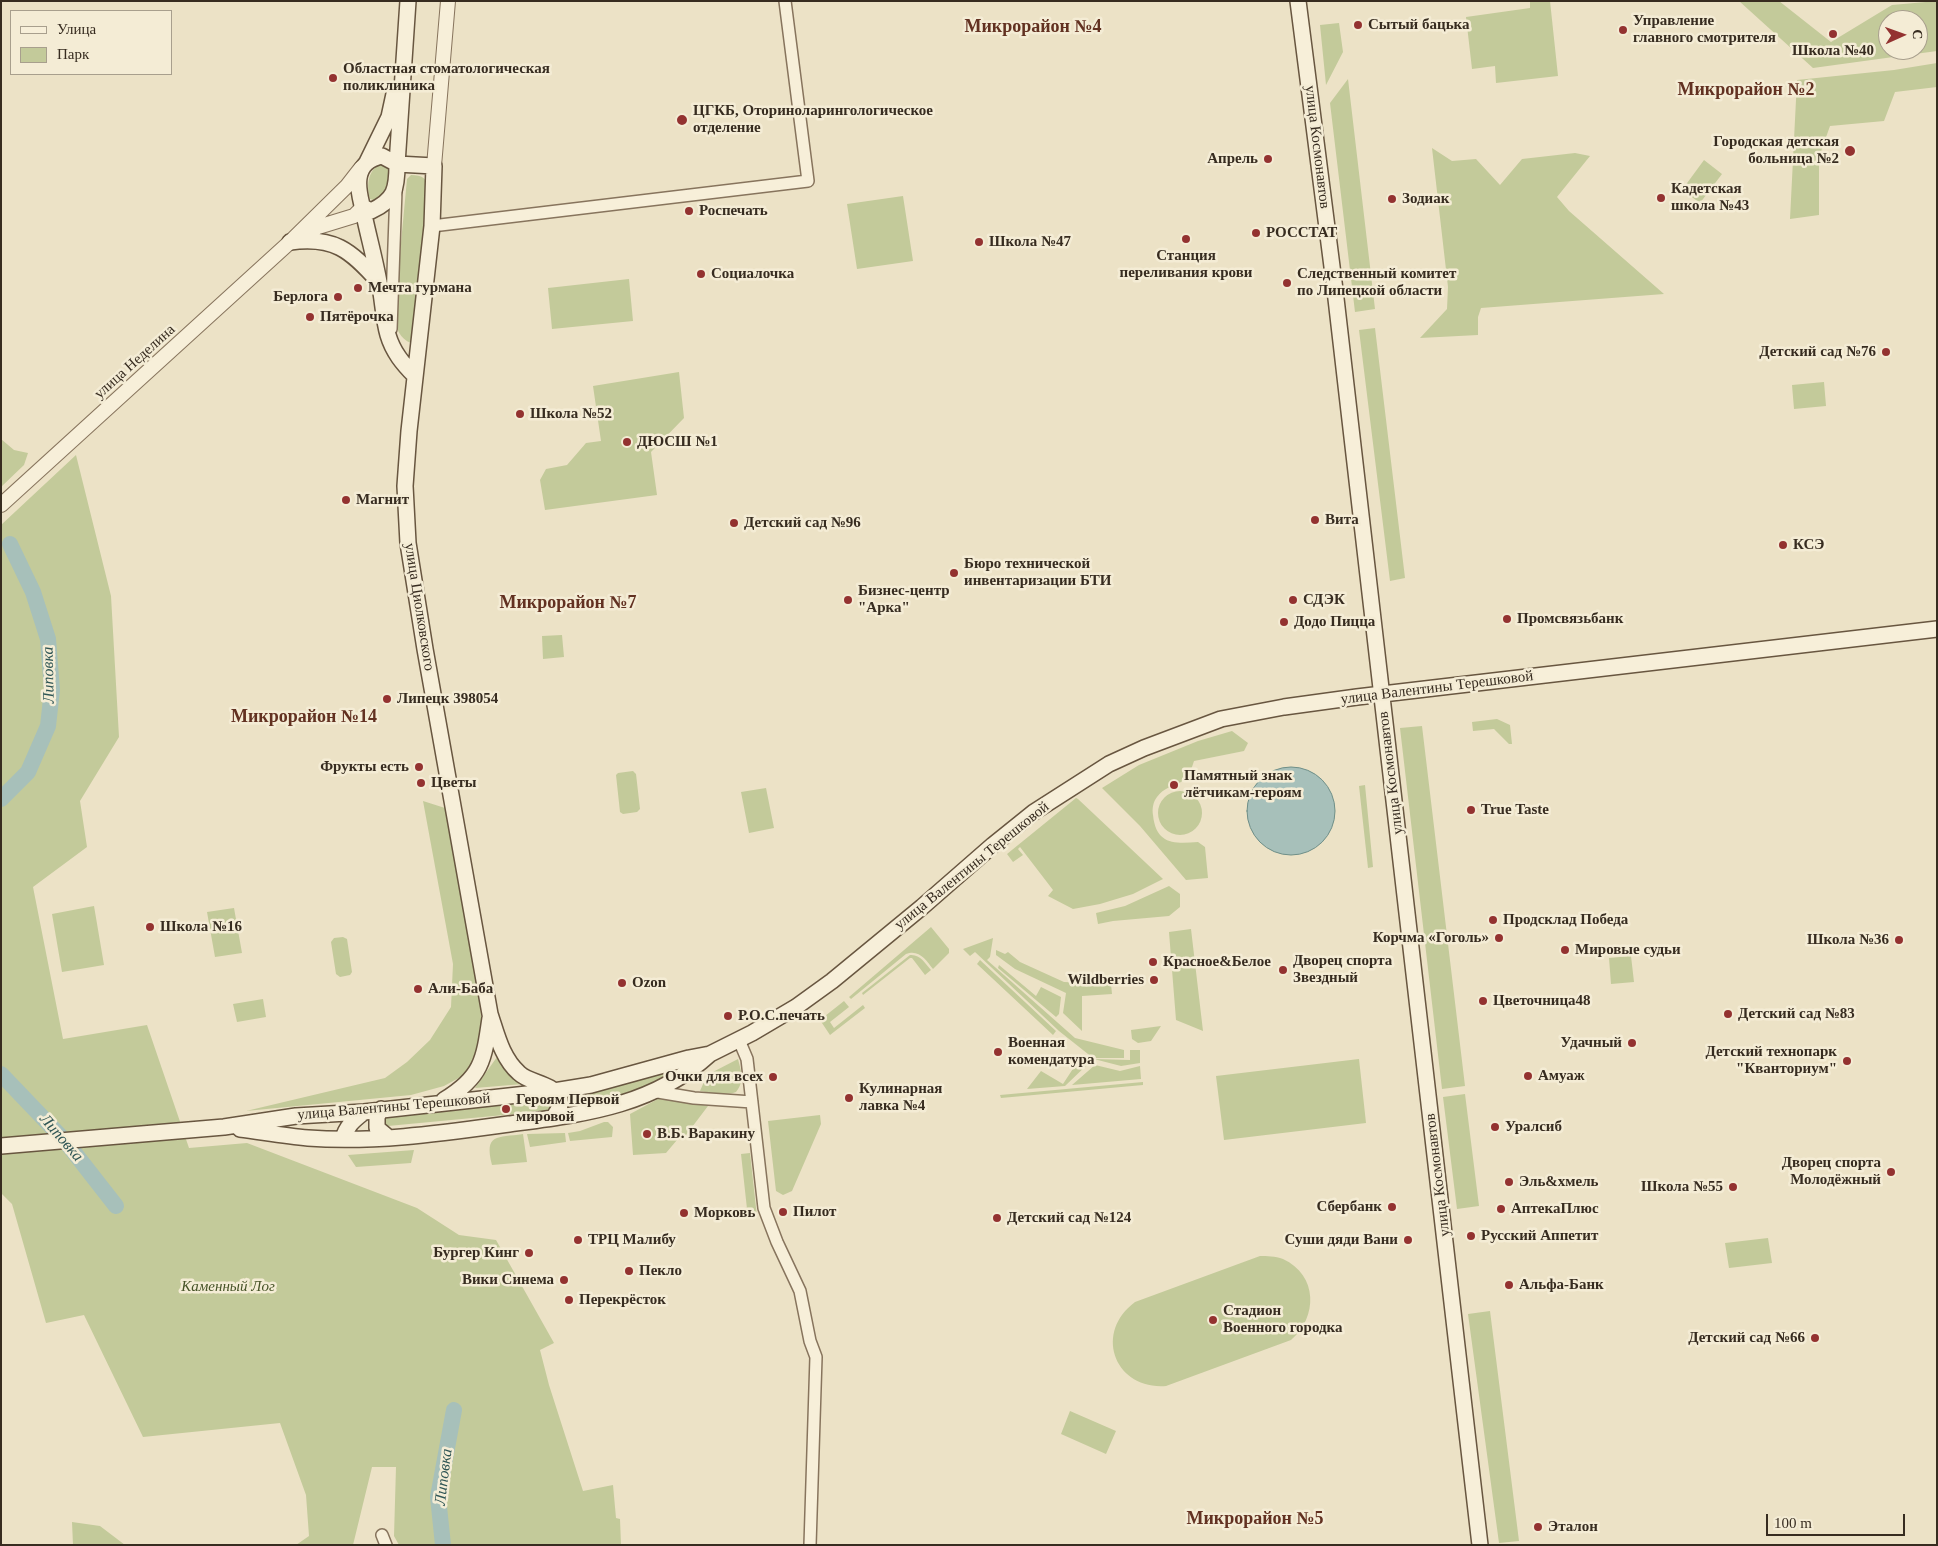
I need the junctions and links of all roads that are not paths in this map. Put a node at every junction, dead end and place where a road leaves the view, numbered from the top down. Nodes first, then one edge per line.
1 (408, 1) edge
2 (448, 1) edge
3 (785, 1) edge
4 (1298, 1) edge
5 (404, 41) junction
6 (397, 164) junction
7 (364, 165) junction
8 (434, 166) junction
9 (396, 190) junction
10 (363, 207) junction
11 (432, 226) junction
12 (290, 242) junction
13 (379, 282) junction
14 (391, 341) junction
15 (415, 376) junction
16 (1, 505) edge
17 (1937, 629) edge
18 (1382, 694) junction
19 (490, 1014) junction
20 (739, 1040) junction
21 (710, 1054) junction
22 (750, 1080) junction
23 (554, 1091) junction
24 (652, 1091) junction
25 (734, 1101) junction
26 (752, 1102) junction
27 (439, 1103) junction
28 (381, 1109) junction
29 (364, 1112) junction
30 (553, 1118) junction
31 (219, 1127) junction
32 (389, 1138) junction
33 (343, 1139) junction
34 (1, 1146) edge
35 (810, 1545) edge
36 (1480, 1545) edge

1 - 5 main road
2 - 8 street
3 - 11 street
4 - 18 main road, улица Космонавтов
5 - 6 main road
5 - 7 main road
6 - 7 main road
6 - 8 main road
6 - 9 main road
7 - 10 main road
7 - 12 street, улица Неделина
8 - 11 main road, улица Циолковского
9 - 10 main road
9 - 14 street
10 - 12 street, улица Неделина
10 - 13 main road
11 - 15 main road, улица Циолковского
12 - 13 main road
12 - 16 street, улица Неделина
13 - 14 main road
14 - 15 main road
15 - 19 main road, улица Циолковского
17 - 18 main road, улица Валентины Терешковой
18 - 20 main road, улица Валентины Терешковой
18 - 36 main road, улица Космонавтов
19 - 23 main road
19 - 27 main road
20 - 21 main road, улица Валентины Терешковой
20 - 22 street
21 - 23 main road, улица Валентины Терешковой
21 - 24 main road, улица Валентины Терешковой
22 - 25 street
22 - 26 street
23 - 27 main road, улица Валентины Терешковой
23 - 30 main road
24 - 25 street
24 - 30 main road, улица Валентины Терешковой
25 - 26 street
26 - 35 street
27 - 28 main road, улица Валентины Терешковой
28 - 29 main road, улица Валентины Терешковой
28 - 32 main road
29 - 31 main road, улица Валентины Терешковой
29 - 33 main road
30 - 32 main road, улица Валентины Терешковой
31 - 33 main road, улица Валентины Терешковой
31 - 34 main road, улица Валентины Терешковой
32 - 33 main road, улица Валентины Терешковой

